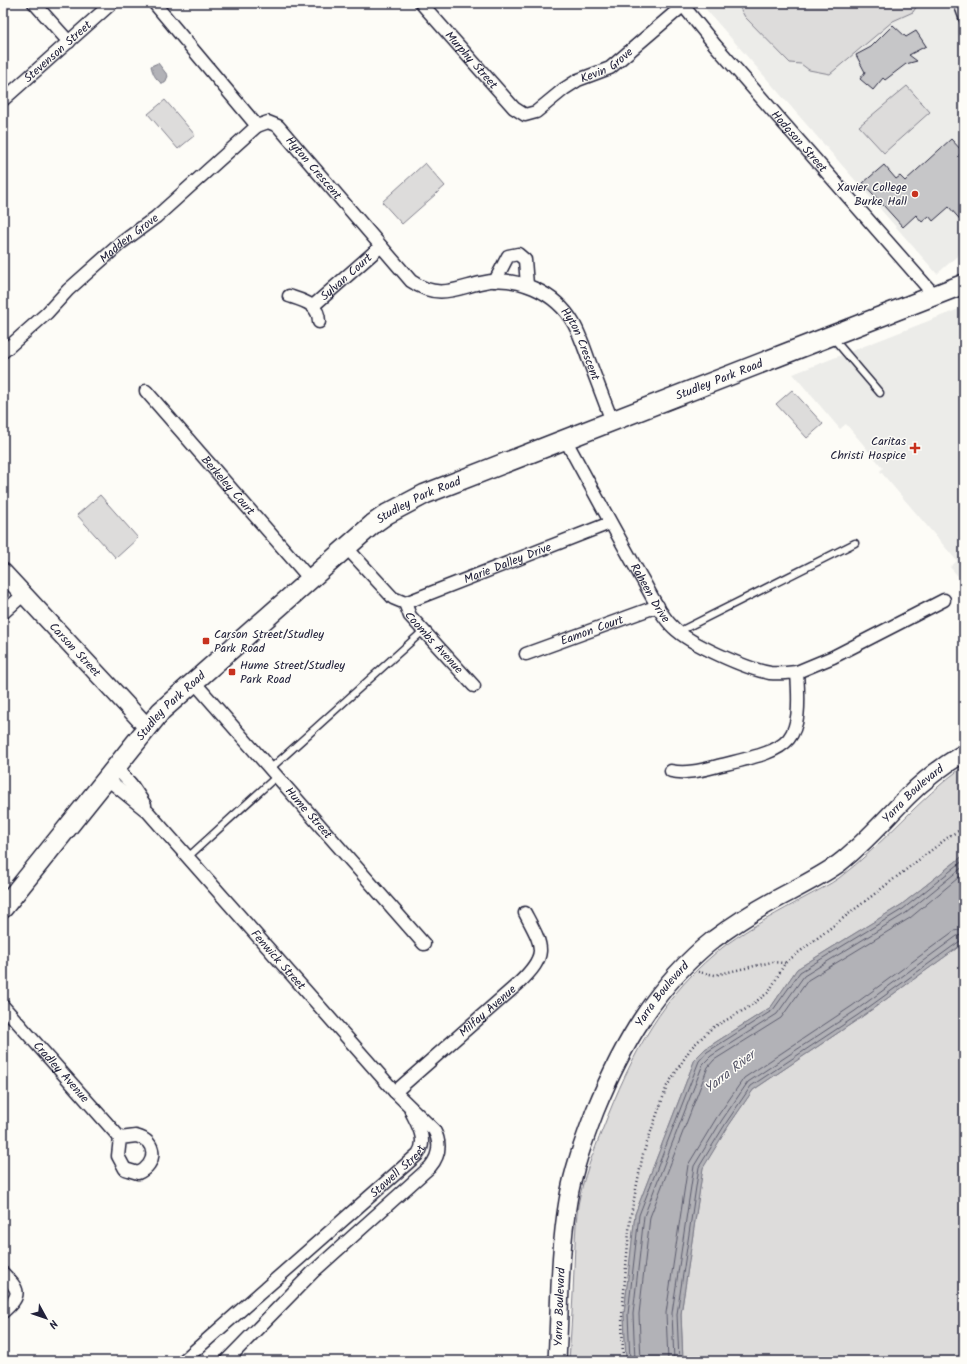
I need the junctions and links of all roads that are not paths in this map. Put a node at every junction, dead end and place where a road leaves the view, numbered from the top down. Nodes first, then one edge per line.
1 (34, 3) edge
2 (112, 3) edge
3 (154, 3) edge
4 (421, 3) edge
5 (684, 4) edge
6 (959, 9) dead end
7 (964, 23) edge
8 (69, 42) junction
9 (3, 100) edge
10 (525, 115) joint
11 (257, 126) junction
12 (380, 247) junction
13 (495, 281) junction
14 (964, 284) edge
15 (526, 285) junction
16 (289, 296) dead end
17 (935, 296) junction
18 (313, 306) junction
19 (319, 322) dead end
20 (830, 335) junction
21 (3, 352) edge
22 (146, 391) dead end
23 (880, 393) dead end
24 (612, 420) junction
25 (565, 439) junction
26 (610, 523) junction
27 (855, 543) dead end
28 (346, 547) junction
29 (3, 572) edge
30 (310, 578) junction
31 (24, 595) junction
32 (944, 600) dead end
33 (405, 603) junction
34 (658, 606) junction
35 (3, 613) edge
36 (423, 631) junction
37 (678, 632) junction
38 (526, 654) dead end
39 (797, 672) junction
40 (194, 682) junction
41 (474, 686) dead end
42 (147, 727) junction
43 (964, 753) edge
44 (671, 771) dead end
45 (111, 772) junction
46 (274, 772) junction
47 (188, 857) junction
48 (3, 908) edge
49 (525, 913) dead end
50 (424, 944) dead end
51 (3, 1006) edge
52 (395, 1092) junction
53 (410, 1108) junction
54 (120, 1138) dead end
55 (3, 1272) edge
56 (3, 1312) edge
57 (183, 1361) edge
58 (226, 1361) edge
59 (557, 1361) edge

1 - 8 street
2 - 8 street, Stevenson Street
3 - 11 street
4 - 10 street, Murphy Street
5 - 10 street, Kevin Grove
5 - 17 street, Hodgson Street
6 - 7 lane
8 - 9 street, Stevenson Street
11 - 12 street, Hyton Crescent
11 - 21 street, Madden Grove
12 - 13 street, Hyton Crescent
12 - 18 street, Sylvan Court
13 - 15 street, Hyton Crescent
13 - 15 street
14 - 17 main road, Studley Park Road
15 - 24 street, Hyton Crescent
16 - 18 street, Sylvan Court
17 - 20 main road, Studley Park Road
18 - 19 street, Sylvan Court
20 - 23 lane
20 - 24 main road, Studley Park Road
22 - 30 street, Berkeley Court
24 - 25 main road, Studley Park Road
25 - 26 street, Raheen Drive
25 - 28 main road, Studley Park Road
26 - 33 street, Marie Dalley Drive
26 - 34 street, Raheen Drive
27 - 37 lane
28 - 30 main road, Studley Park Road
28 - 33 street, Coombs Avenue
29 - 31 main road, Carson Street
30 - 40 main road, Studley Park Road
31 - 35 street
31 - 42 main road, Carson Street
32 - 39 street, Raheen Drive
33 - 36 street, Coombs Avenue
34 - 37 street, Raheen Drive
34 - 38 street, Eamon Court
36 - 41 street, Coombs Avenue
36 - 46 lane
37 - 39 street, Raheen Drive
39 - 44 street
40 - 42 main road, Studley Park Road
40 - 46 street, Hume Street
42 - 45 main road, Studley Park Road
43 - 59 main road, Yarra Boulevard
45 - 47 street, Fenwick Street
45 - 48 main road, Studley Park Road
46 - 47 lane
46 - 50 street, Hume Street
47 - 52 street, Fenwick Street
49 - 52 street, Milfay Avenue
51 - 54 street, Cradley Avenue
52 - 53 street, Fenwick Street
53 - 57 street, Stawell Street
53 - 58 street, Stawell Street
55 - 56 street

